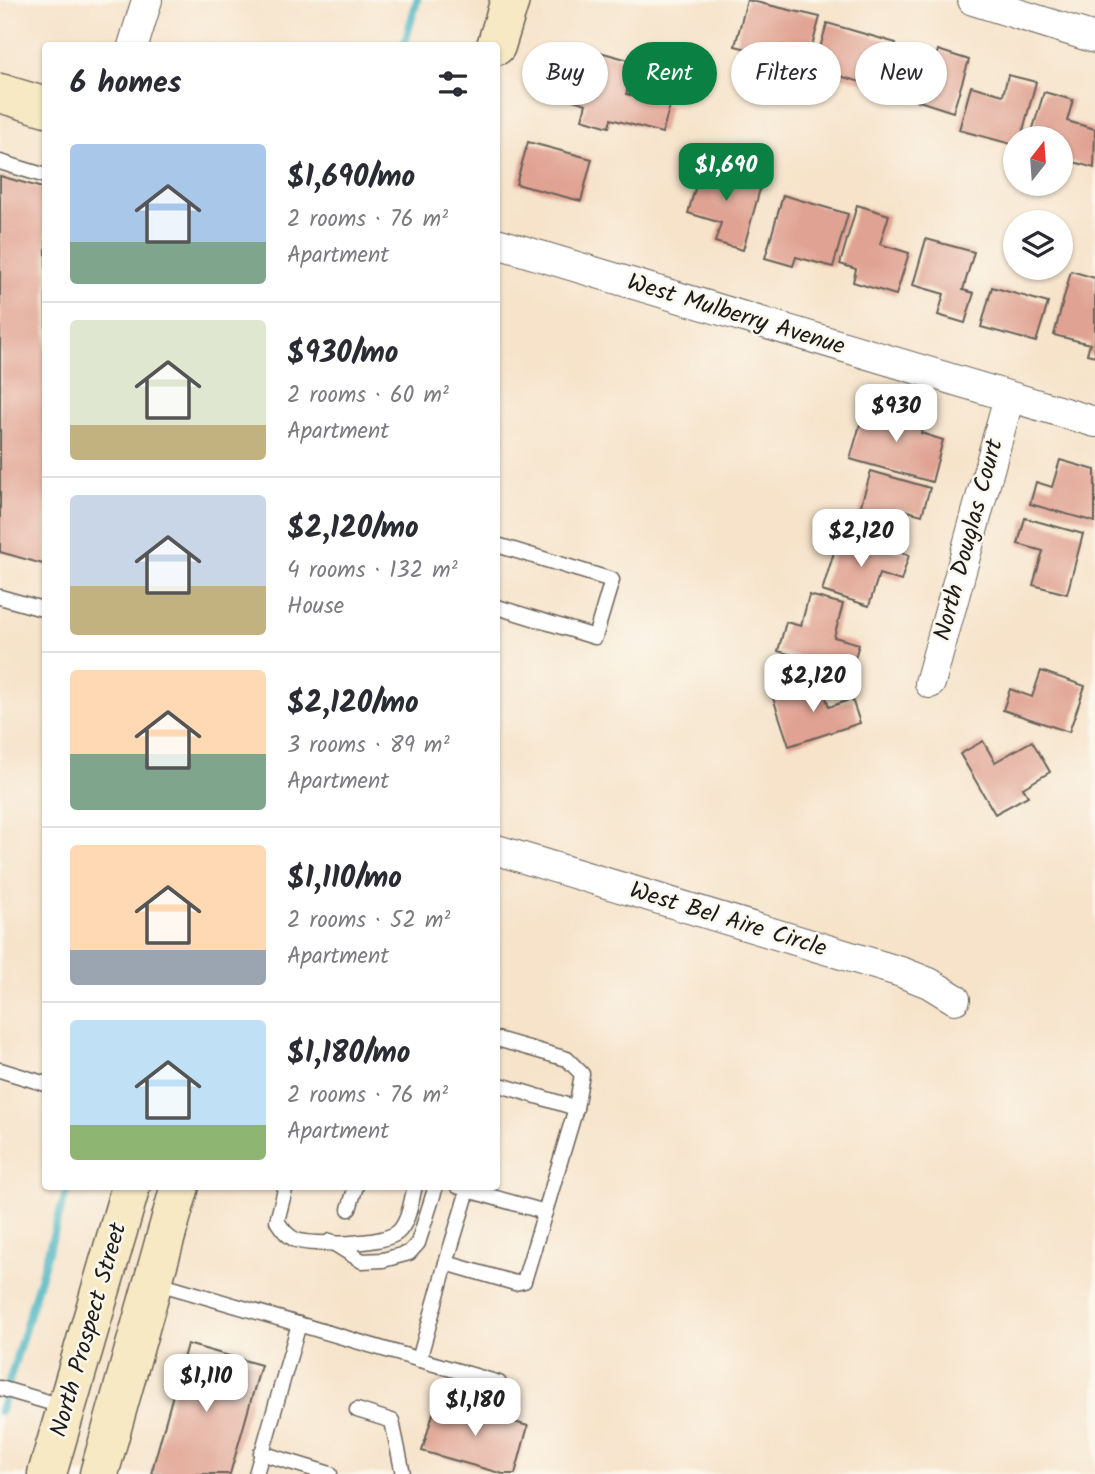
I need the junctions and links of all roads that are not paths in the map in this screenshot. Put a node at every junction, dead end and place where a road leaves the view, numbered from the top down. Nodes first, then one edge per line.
1 (147, 0) edge
2 (510, 0) edge
3 (974, 0) edge
4 (1095, 38) edge
5 (134, 42) edge
6 (497, 42) edge
7 (0, 93) edge
8 (42, 106) edge
9 (0, 162) edge
10 (42, 175) edge
11 (500, 244) edge
12 (1009, 397) junction
13 (1095, 422) edge
14 (500, 546) edge
15 (0, 597) edge
16 (500, 608) edge
17 (42, 609) edge
18 (930, 683) dead end
19 (500, 851) edge
20 (956, 999) dead end
21 (500, 1040) edge
22 (0, 1070) edge
23 (42, 1083) edge
24 (500, 1088) edge
25 (576, 1108) junction
26 (130, 1190) edge
27 (179, 1190) edge
28 (285, 1190) edge
29 (355, 1190) edge
30 (414, 1190) edge
31 (435, 1190) edge
32 (464, 1190) edge
33 (472, 1190) edge
34 (349, 1209) dead end
35 (545, 1212) junction
36 (330, 1241) junction
37 (446, 1263) junction
38 (153, 1282) junction
39 (299, 1324) junction
40 (419, 1360) junction
41 (499, 1383) dead end
42 (0, 1388) edge
43 (65, 1406) junction
44 (357, 1410) dead end
45 (261, 1453) junction
46 (47, 1474) edge
47 (99, 1474) edge
48 (256, 1474) edge
49 (330, 1474) edge
50 (403, 1474) edge

1 - 5 street
2 - 6 street
3 - 4 street
7 - 8 street
9 - 10 lane
11 - 12 street, West Mulberry Avenue
12 - 13 street, West Mulberry Avenue
12 - 18 street, North Douglas Court
14 - 16 lane
15 - 17 lane
19 - 20 street, West Bel Aire Circle
21 - 25 lane
22 - 23 lane
24 - 25 lane
25 - 35 lane
26 - 43 street, North Prospect Street
27 - 38 street, North Prospect Street
28 - 36 lane
29 - 34 lane
30 - 36 lane
31 - 36 lane
32 - 37 lane
33 - 35 lane
35 - 37 lane
37 - 40 lane
38 - 39 lane
38 - 47 street, North Prospect Street
39 - 40 lane
39 - 45 lane
40 - 41 lane
42 - 43 lane
43 - 46 street, North Prospect Street
44 - 50 lane
45 - 48 lane
45 - 49 lane

